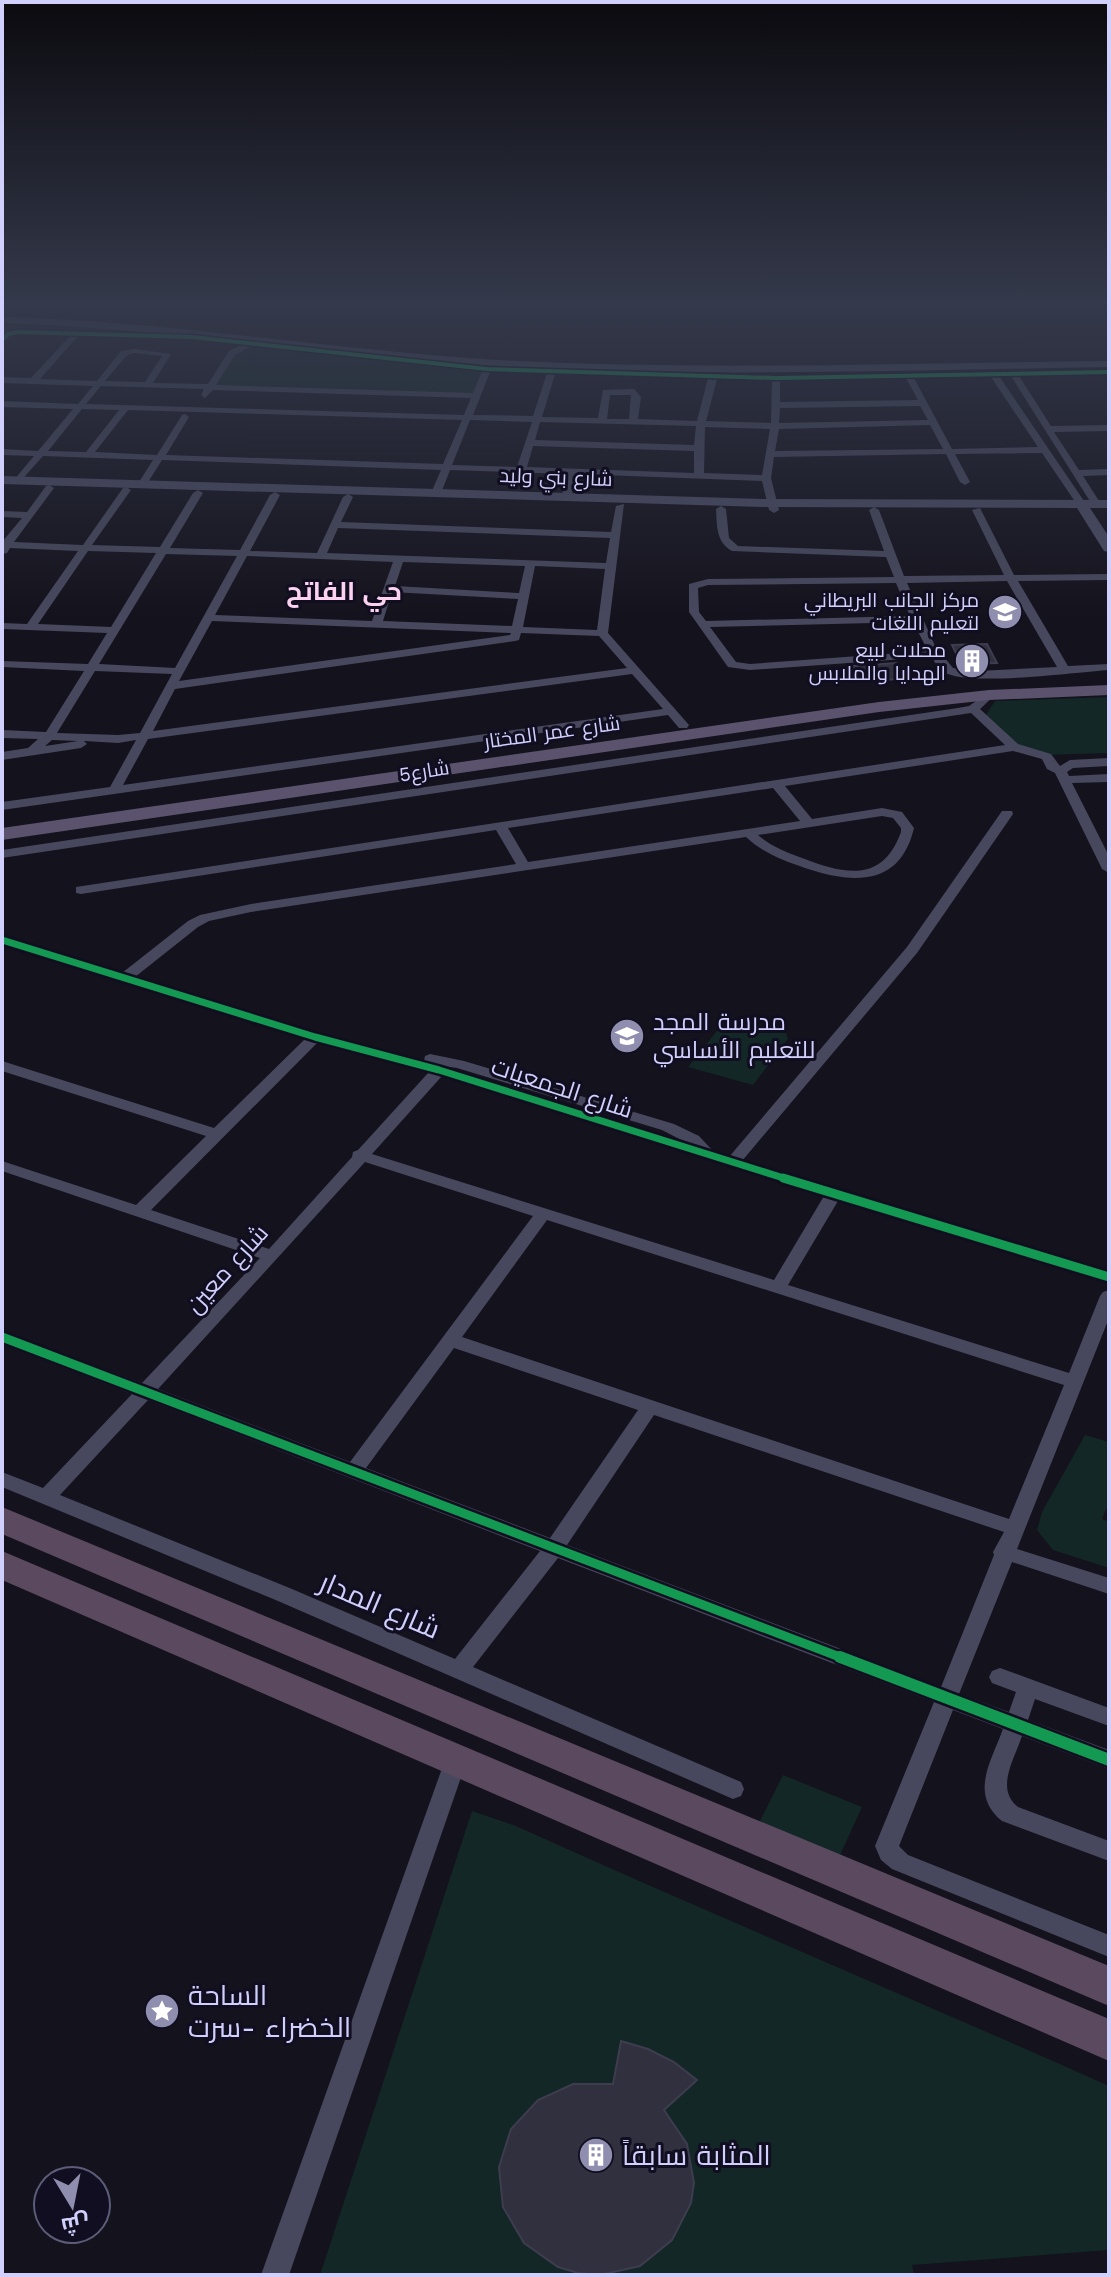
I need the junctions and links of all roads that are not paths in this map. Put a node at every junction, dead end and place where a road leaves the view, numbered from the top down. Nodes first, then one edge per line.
1 (80, 407) edge
2 (109, 407) edge
3 (197, 407) edge
4 (470, 407) edge
5 (540, 407) edge
6 (604, 407) edge
7 (635, 407) edge
8 (705, 407) edge
9 (775, 407) edge
10 (925, 407) edge
11 (1016, 407) edge
12 (1034, 407) edge
13 (125, 408) junction
14 (195, 410) junction
15 (185, 417) dead end
16 (466, 417) junction
17 (536, 419) junction
18 (602, 421) junction
19 (633, 422) junction
20 (934, 422) junction
21 (701, 424) junction
22 (775, 426) junction
23 (1109, 428) edge
24 (1047, 429) junction
25 (530, 443) junction
26 (696, 448) junction
27 (1045, 450) junction
28 (950, 451) junction
29 (2, 452) edge
30 (42, 453) junction
31 (772, 454) junction
32 (88, 455) junction
33 (160, 457) junction
34 (446, 467) junction
35 (521, 470) junction
36 (573, 471) junction
37 (1109, 472) edge
38 (1075, 473) junction
39 (699, 476) junction
40 (766, 478) junction
41 (2, 480) edge
42 (18, 481) junction
43 (965, 482) dead end
44 (142, 485) junction
45 (2, 486) edge
46 (49, 488) junction
47 (126, 490) junction
48 (198, 493) junction
49 (436, 493) junction
50 (275, 495) junction
51 (348, 497) junction
52 (566, 498) junction
53 (621, 506) junction
54 (774, 507) junction
55 (1096, 507) edge
56 (721, 509) junction
57 (874, 510) junction
58 (977, 510) junction
59 (2, 514) edge
60 (28, 515) junction
61 (1109, 523) edge
62 (335, 525) junction
63 (615, 535) junction
64 (4, 547) edge
65 (86, 547) junction
66 (1109, 548) edge
67 (165, 550) junction
68 (245, 552) junction
69 (890, 554) junction
70 (321, 555) junction
71 (399, 558) junction
72 (531, 562) junction
73 (611, 566) junction
74 (1109, 577) edge
75 (1011, 579) junction
76 (903, 581) junction
77 (389, 589) junction
78 (522, 596) junction
79 (208, 618) junction
80 (917, 619) junction
81 (702, 624) junction
82 (376, 625) junction
83 (2, 626) edge
84 (30, 627) junction
85 (112, 630) junction
86 (515, 630) junction
87 (602, 633) junction
88 (933, 654) junction
89 (2, 664) edge
90 (1109, 667) edge
91 (92, 668) junction
92 (1063, 668) junction
93 (635, 670) junction
94 (178, 671) junction
95 (1109, 682) edge
96 (171, 686) junction
97 (1109, 690) edge
98 (989, 695) junction
99 (973, 709) junction
100 (668, 712) junction
101 (683, 725) junction
102 (2, 734) edge
103 (50, 735) junction
104 (146, 735) junction
105 (118, 739) junction
106 (1014, 747) junction
107 (32, 751) junction
108 (2, 756) edge
109 (1109, 762) edge
110 (1062, 776) junction
111 (1109, 778) edge
112 (777, 784) junction
113 (115, 789) junction
114 (2, 806) edge
115 (138, 814) junction
116 (1007, 814) dead end
117 (808, 822) junction
118 (2, 825) edge
119 (500, 826) junction
120 (747, 831) junction
121 (147, 833) junction
122 (2, 834) edge
123 (2, 854) edge
124 (525, 867) junction
125 (1109, 869) edge
126 (81, 890) dead end
127 (2, 940) edge
128 (124, 978) junction
129 (315, 1037) junction
130 (397, 1059) junction
131 (2, 1066) edge
132 (439, 1070) junction
133 (217, 1134) junction
134 (359, 1155) junction
135 (709, 1156) junction
136 (732, 1163) junction
137 (2, 1166) edge
138 (834, 1194) junction
139 (141, 1210) junction
140 (543, 1214) junction
141 (272, 1256) junction
142 (1109, 1277) edge
143 (778, 1288) junction
144 (1109, 1296) edge
145 (2, 1337) edge
146 (450, 1340) junction
147 (1072, 1381) junction
148 (146, 1392) junction
149 (650, 1407) junction
150 (353, 1472) junction
151 (2, 1479) edge
152 (46, 1497) junction
153 (2, 1520) edge
154 (1013, 1528) junction
155 (554, 1548) junction
156 (1003, 1552) junction
157 (3, 1567) edge
158 (1109, 1586) edge
159 (459, 1670) junction
160 (1000, 1677) dead end
161 (1028, 1687) junction
162 (944, 1697) junction
163 (1109, 1717) edge
164 (1015, 1724) junction
165 (456, 1760) junction
166 (1109, 1760) edge
167 (733, 1789) dead end
168 (1109, 1851) edge
169 (1109, 1946) edge
170 (1109, 1986) edge
171 (1109, 2040) edge
172 (275, 2275) edge

1 - 30 street
2 - 13 street
3 - 14 street
4 - 16 street
5 - 17 street
6 - 18 street
7 - 19 street
8 - 21 street
9 - 22 street
10 - 20 street
11 - 27 street
12 - 24 street
13 - 14 street
13 - 32 street
14 - 16 street
15 - 33 street
16 - 17 street
16 - 34 street
17 - 18 street
17 - 25 street
18 - 19 street
19 - 21 street
20 - 22 street
20 - 28 street
21 - 22 street
21 - 26 street
22 - 31 street
23 - 24 street
24 - 38 street
25 - 26 street
25 - 35 street
26 - 39 street
27 - 28 street
27 - 55 street
28 - 31 street
28 - 43 street
29 - 30 street
30 - 32 street
30 - 42 street
31 - 40 street
32 - 33 street
33 - 34 street
33 - 44 street
34 - 35 street
34 - 49 street
35 - 36 street
36 - 39 street
36 - 52 street
37 - 38 street
38 - 55 street
39 - 40 street
40 - 54 street
41 - 42 street, شارع بني وليد
42 - 44 street, شارع بني وليد
44 - 49 street, شارع بني وليد
45 - 46 street, شارع بني وليد
46 - 47 street, شارع بني وليد
46 - 60 street
47 - 48 street, شارع بني وليد
47 - 65 street
48 - 50 street, شارع بني وليد
48 - 67 street
49 - 52 street, شارع بني وليد
50 - 51 street, شارع بني وليد
50 - 68 street
51 - 53 street, شارع بني وليد
51 - 62 street
52 - 54 street, شارع بني وليد
53 - 56 street, شارع بني وليد
53 - 63 street
54 - 55 street, شارع بني وليد
54 - 56 street, شارع بني وليد
54 - 57 street, شارع بني وليد
55 - 58 street, شارع بني وليد
55 - 61 street
55 - 66 street
56 - 69 street
57 - 58 street, شارع بني وليد
57 - 69 street
58 - 75 street
59 - 60 street
60 - 64 street
62 - 63 street
62 - 70 street
63 - 73 street
64 - 65 street
65 - 67 street
65 - 84 street
67 - 68 street
67 - 85 street
68 - 70 street
68 - 79 street
69 - 76 street
70 - 71 street
71 - 72 street
71 - 77 street
72 - 73 street
72 - 78 street
73 - 87 street
74 - 75 street
75 - 76 street
75 - 92 street
76 - 80 street
76 - 81 street
77 - 78 street
77 - 82 street
78 - 86 street
79 - 82 street
79 - 94 street
80 - 81 street
80 - 88 street
81 - 88 street
82 - 86 street
83 - 84 street
84 - 85 street
85 - 91 street
86 - 87 street
86 - 96 street
87 - 93 street
88 - 92 street
89 - 91 street
90 - 92 street
91 - 94 street
91 - 103 street
93 - 100 street
93 - 104 street
94 - 96 street
95 - 101 main road
96 - 104 street
97 - 98 main road, شارع عمر المختار
98 - 99 street
98 - 115 main road, شارع عمر المختار
99 - 106 street
99 - 121 street, شارع5
100 - 101 street
100 - 113 street
101 - 118 main road
102 - 103 street
103 - 105 street
103 - 107 street
104 - 105 street
104 - 113 street
105 - 107 street
106 - 110 street
106 - 112 street
107 - 108 street
109 - 110 street
110 - 111 street
110 - 125 street
112 - 117 street
112 - 119 street
113 - 114 street
115 - 121 street
115 - 122 main road, شارع عمر المختار
116 - 136 street
117 - 120 street
117 - 120 street
119 - 124 street
119 - 126 street
120 - 124 street
121 - 123 street, شارع5
124 - 128 street
127 - 128 street, شارع الجمعيات
128 - 129 street, شارع الجمعيات
129 - 130 street, شارع الجمعيات
129 - 133 street
130 - 132 street, شارع الجمعيات
130 - 135 street
131 - 133 street
132 - 134 street, شارع معين
132 - 135 street, شارع الجمعيات
133 - 139 street
134 - 140 street
134 - 141 street, شارع معين
135 - 136 street, شارع الجمعيات
136 - 138 street, شارع الجمعيات
137 - 139 street
138 - 142 street, شارع الجمعيات
138 - 143 street
139 - 141 street
140 - 143 street
140 - 146 street
141 - 148 street, شارع معين
143 - 147 street
144 - 147 street
145 - 148 street
146 - 149 street
146 - 150 street
147 - 154 street
148 - 150 street
148 - 152 street, شارع معين
149 - 154 street
149 - 155 street
150 - 155 street
151 - 152 street, شارع المدار
152 - 159 street, شارع المدار
153 - 170 highway
154 - 156 street
155 - 159 street
155 - 162 street
156 - 158 street
156 - 162 street
157 - 165 highway
159 - 167 street, شارع المدار
160 - 161 street
161 - 163 street
161 - 164 street
162 - 164 street
162 - 169 street
164 - 166 street
164 - 168 street
165 - 171 highway
165 - 172 street

